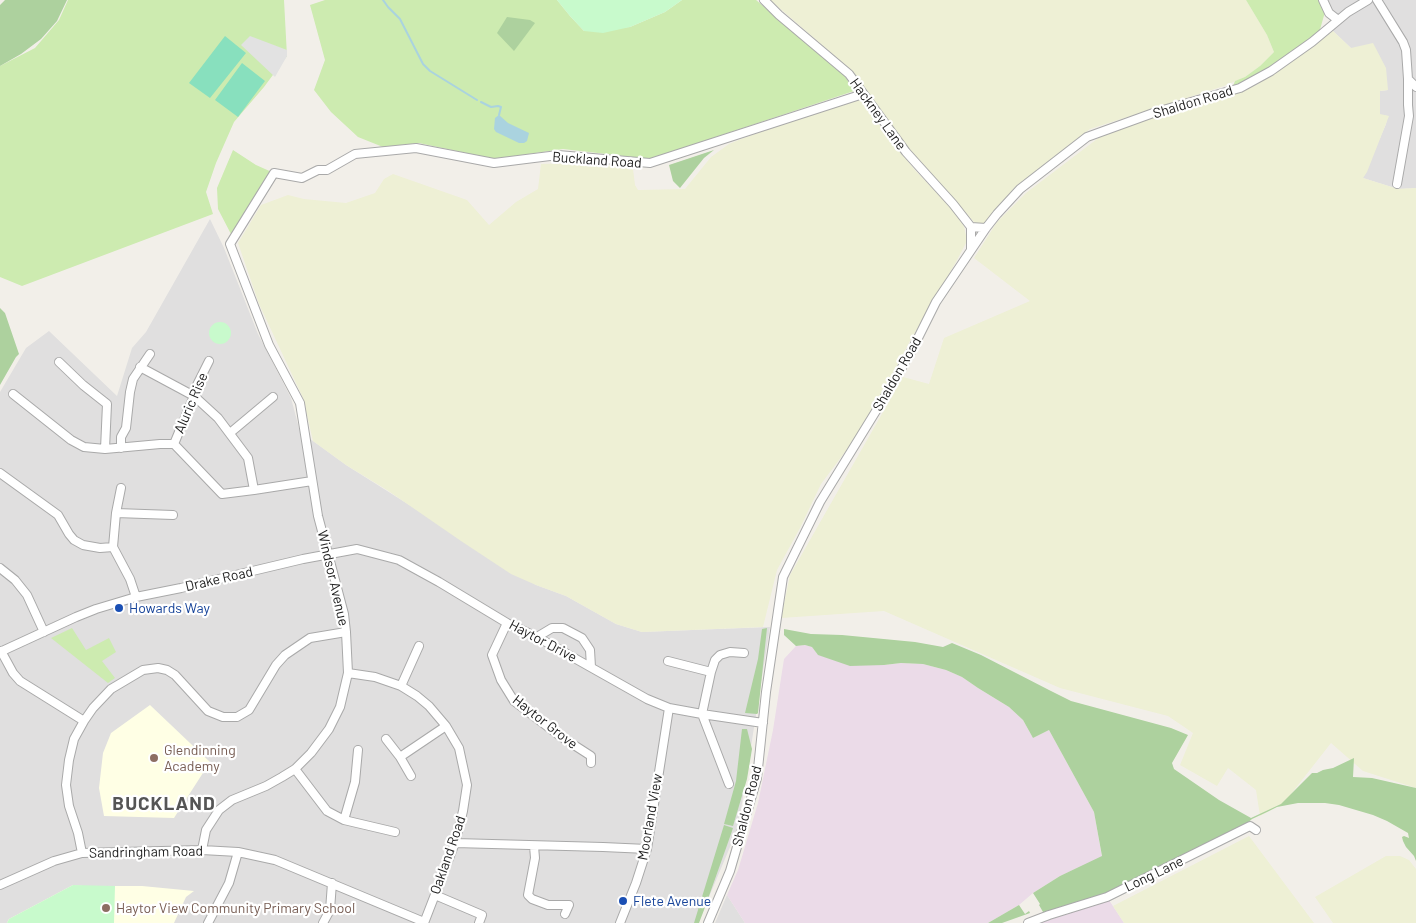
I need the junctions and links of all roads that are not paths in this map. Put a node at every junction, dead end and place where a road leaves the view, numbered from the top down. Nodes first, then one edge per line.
1 (764, 0) edge
2 (1323, 0) edge
3 (1368, 0) edge
4 (1377, 0) edge
5 (1329, 13) junction
6 (1338, 20) junction
7 (1322, 34) junction
8 (1416, 48) edge
9 (1406, 50) junction
10 (1408, 79) junction
11 (1416, 87) edge
12 (863, 94) junction
13 (1397, 184) dead end
14 (971, 227) junction
15 (986, 228) junction
16 (971, 249) junction
17 (150, 354) dead end
18 (209, 361) dead end
19 (59, 362) dead end
20 (140, 367) junction
21 (13, 394) dead end
22 (194, 396) junction
23 (274, 396) dead end
24 (230, 433) junction
25 (174, 444) junction
26 (120, 448) junction
27 (105, 449) junction
28 (0, 472) edge
29 (312, 481) junction
30 (120, 488) dead end
31 (254, 490) junction
32 (116, 513) junction
33 (173, 515) dead end
34 (113, 547) junction
35 (328, 554) junction
36 (0, 568) edge
37 (136, 597) junction
38 (507, 623) junction
39 (44, 632) junction
40 (346, 632) junction
41 (537, 637) junction
42 (419, 646) dead end
43 (0, 651) edge
44 (744, 653) dead end
45 (668, 661) dead end
46 (590, 667) junction
47 (710, 672) junction
48 (348, 673) junction
49 (401, 686) junction
50 (669, 708) junction
51 (702, 714) junction
52 (84, 721) junction
53 (763, 723) junction
54 (446, 726) junction
55 (386, 739) dead end
56 (358, 750) dead end
57 (400, 757) junction
58 (591, 763) dead end
59 (295, 769) junction
60 (411, 776) dead end
61 (729, 784) dead end
62 (344, 820) junction
63 (1256, 830) dead end
64 (395, 832) dead end
65 (455, 843) junction
66 (534, 846) junction
67 (647, 849) junction
68 (202, 850) junction
69 (238, 852) junction
70 (82, 853) junction
71 (332, 883) junction
72 (0, 885) edge
73 (434, 895) junction
74 (566, 914) dead end
75 (1049, 915) junction
76 (208, 921) edge
77 (424, 922) edge
78 (218, 923) edge
79 (323, 923) edge
80 (479, 923) edge
81 (620, 923) edge
82 (708, 923) edge
83 (1028, 923) edge
84 (1054, 923) edge

1 - 12 street, Hackney Lane
2 - 5 street
3 - 6 street, Shaldon Road
4 - 9 street
5 - 6 street
5 - 7 street
6 - 7 street, Shaldon Road
7 - 15 street, Shaldon Road
8 - 9 street
9 - 10 street
10 - 11 street
10 - 13 street
12 - 14 street, Hackney Lane
12 - 29 street, Buckland Road
14 - 15 street
14 - 16 street
15 - 16 street, Shaldon Road
16 - 53 street, Shaldon Road
17 - 20 street
18 - 22 street, Aluric Rise
19 - 27 street
20 - 22 street
20 - 26 street
21 - 27 street
22 - 24 street
22 - 25 street, Aluric Rise
23 - 24 street
24 - 31 street
25 - 26 street
25 - 31 street
26 - 27 street
28 - 34 street
29 - 31 street
29 - 35 street, Windsor Avenue
30 - 32 street
32 - 33 street
32 - 34 street
34 - 37 street
35 - 37 street, Drake Road
35 - 38 street, Haytor Drive
35 - 40 street, Windsor Avenue
36 - 39 street
37 - 39 street, Drake Road
38 - 41 street, Haytor Drive
38 - 58 street, Haytor Grove
39 - 43 street, Drake Road
40 - 48 street, Windsor Avenue
40 - 52 street
41 - 46 street, Haytor Drive
41 - 46 street
42 - 49 street
43 - 52 street
44 - 47 street
45 - 47 street
46 - 50 street, Haytor Drive
47 - 51 street
48 - 49 street, Oakland Road
48 - 59 street, Windsor Avenue
49 - 54 street, Oakland Road
50 - 51 street, Haytor Drive
50 - 67 street, Moorland View
51 - 53 street, Haytor Drive
51 - 61 street
52 - 70 street
53 - 82 street, Shaldon Road
54 - 57 street
54 - 65 street, Oakland Road
55 - 57 street
56 - 62 street
57 - 60 street
59 - 62 street
59 - 68 street, Windsor Avenue
62 - 64 street
63 - 75 street, Long Lane
65 - 66 street
65 - 73 street, Oakland Road
66 - 67 street
66 - 74 street
67 - 81 street, Moorland View
68 - 69 street, Sandringham Road
68 - 70 street, Sandringham Road
69 - 71 street, Sandringham Road
69 - 76 street
70 - 72 street, Sandringham Road
71 - 77 street, Sandringham Road
71 - 79 street
73 - 77 street, Oakland Road
73 - 80 street
75 - 83 street
75 - 84 street
76 - 78 street

